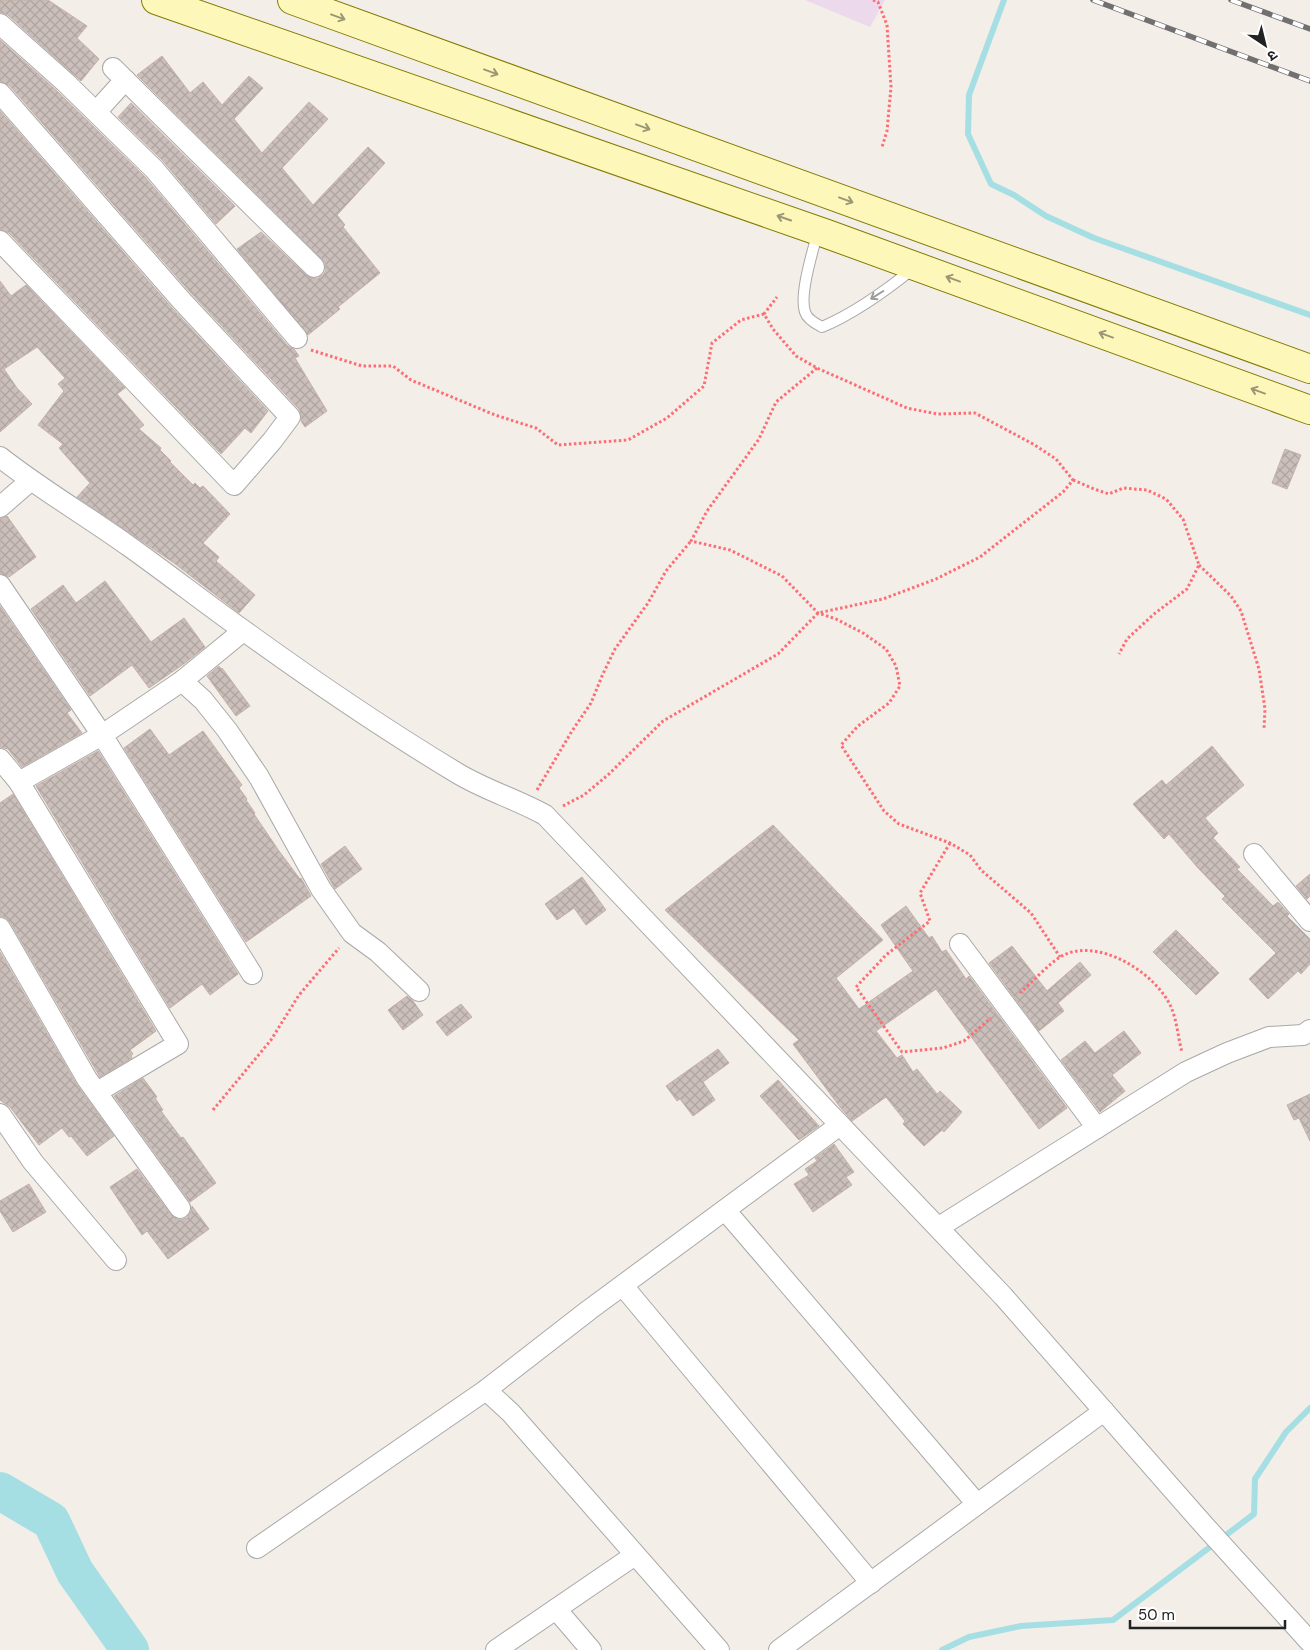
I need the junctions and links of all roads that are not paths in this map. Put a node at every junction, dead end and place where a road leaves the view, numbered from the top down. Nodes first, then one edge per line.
1 (156, 0) edge
2 (292, 0) edge
3 (0, 24) edge
4 (0, 93) edge
5 (96, 112) junction
6 (818, 230) junction
7 (0, 241) edge
8 (917, 266) junction
9 (314, 267) dead end
10 (297, 338) road end
11 (1310, 369) edge
12 (1307, 408) edge
13 (0, 457) edge
14 (30, 481) junction
15 (0, 507) edge
16 (0, 584) edge
17 (243, 631) junction
18 (182, 681) junction
19 (102, 735) junction
20 (0, 759) edge
21 (18, 782) junction
22 (1254, 854) dead end
23 (1310, 921) edge
24 (0, 928) edge
25 (960, 944) dead end
26 (252, 974) dead end
27 (419, 991) dead end
28 (1308, 1038) edge
29 (97, 1092) junction
30 (0, 1114) edge
31 (840, 1125) junction
32 (1097, 1128) junction
33 (180, 1208) dead end
34 (726, 1210) junction
35 (939, 1227) junction
36 (116, 1260) dead end
37 (623, 1286) junction
38 (486, 1390) junction
39 (1104, 1411) junction
40 (977, 1504) junction
41 (257, 1548) dead end
42 (635, 1555) junction
43 (871, 1583) junction
44 (556, 1609) junction
45 (1310, 1642) edge
46 (496, 1650) edge
47 (591, 1650) edge
48 (719, 1650) edge
49 (780, 1650) edge

6 -> 1 street
2 -> 11 street
3 - 5 street
4 - 7 street
5 - 9 street
5 - 10 street
6 - 8 street
8 -> 6 lane
12 -> 8 street
13 - 14 street
14 - 15 street
14 - 17 street
16 - 19 street
17 - 18 street
17 - 31 street
18 - 19 street
18 - 27 street
19 - 21 street
19 - 26 street
20 - 21 street
21 - 29 street
22 - 23 street
24 - 29 street
25 - 32 street
28 - 32 street
29 - 33 street
30 - 36 street
31 - 34 street
31 - 35 street
32 - 35 street
34 - 37 street
34 - 40 street
35 - 39 street
37 - 38 street
37 - 43 street
38 - 41 street
38 - 42 street
39 - 40 street
39 - 45 street
40 - 43 street
42 - 44 street
42 - 48 street
43 - 49 street
44 - 46 street
44 - 47 street

